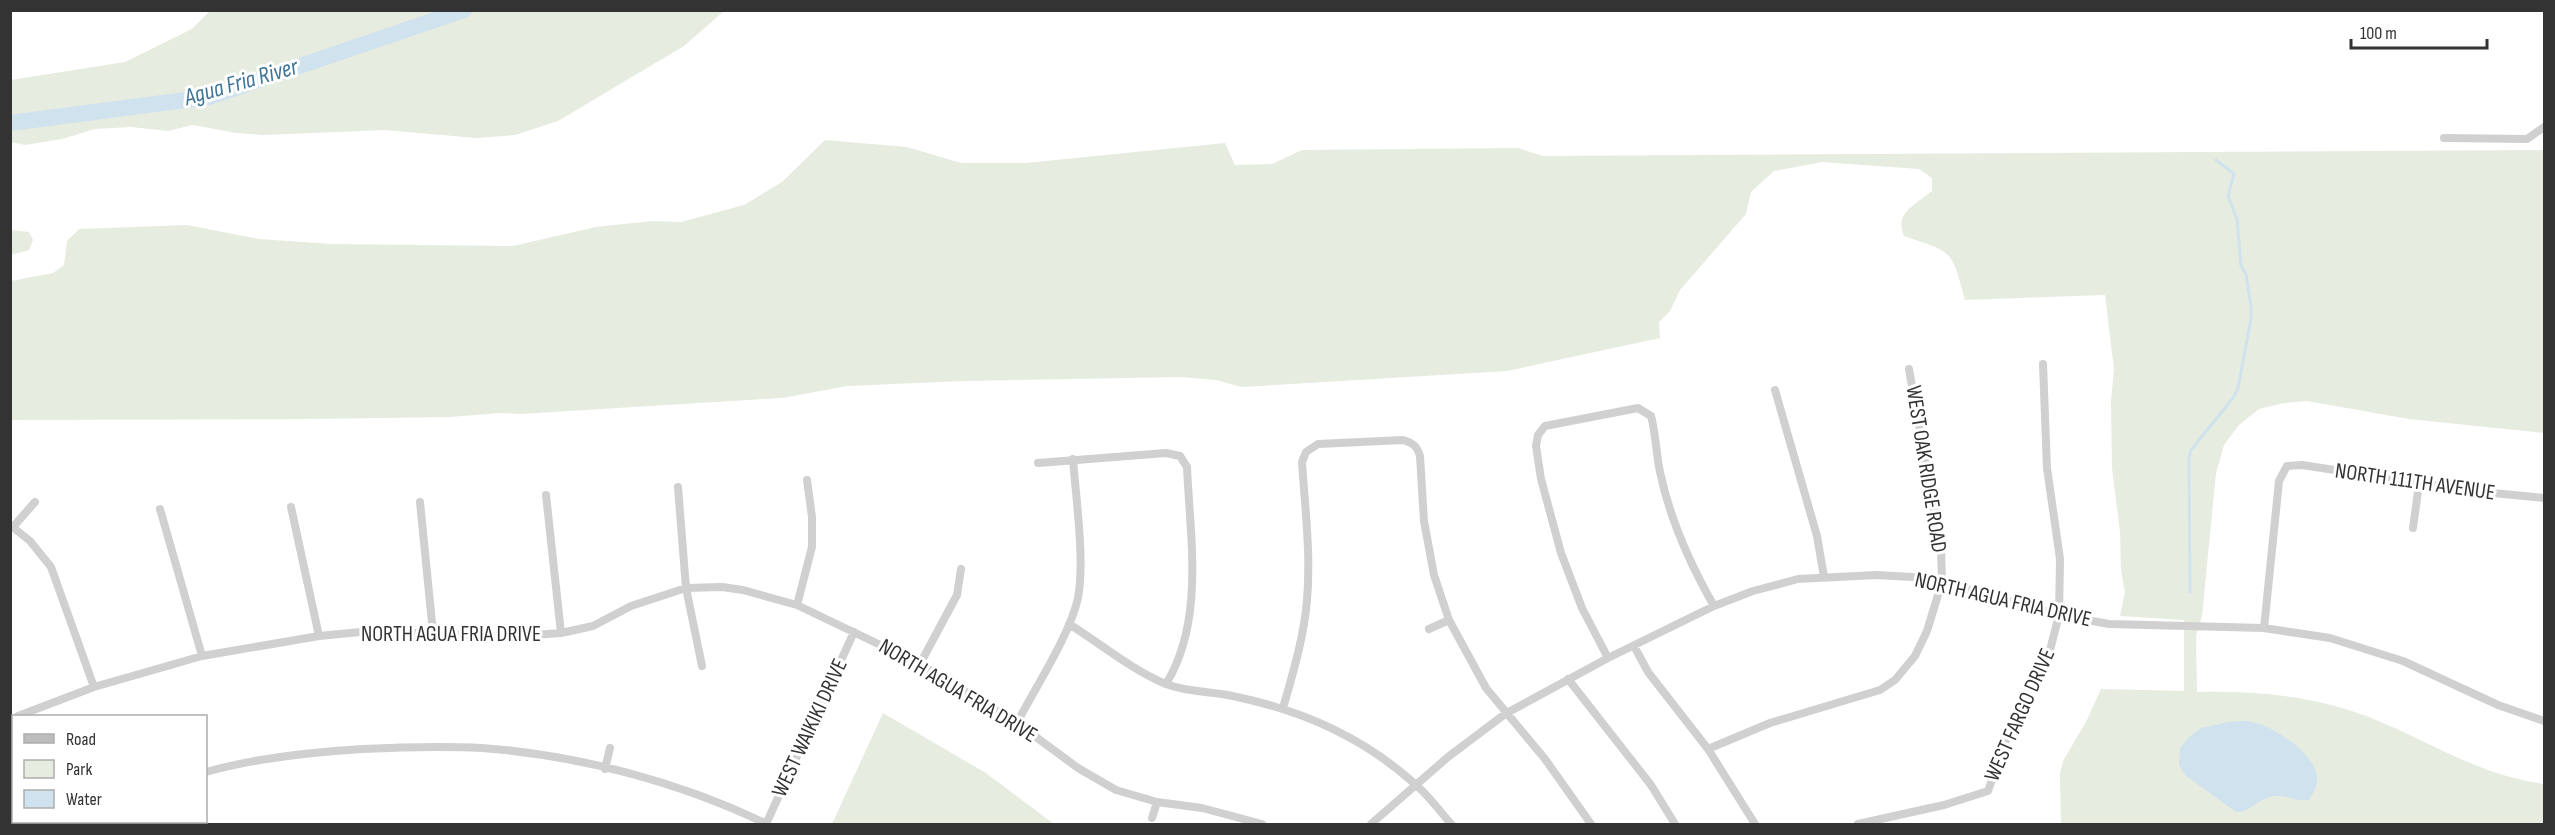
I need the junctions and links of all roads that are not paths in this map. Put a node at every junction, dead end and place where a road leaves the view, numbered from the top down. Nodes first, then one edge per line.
1 (2544, 127) edge
2 (2444, 138) dead end
3 (2043, 364) dead end
4 (1909, 369) dead end
5 (1775, 390) dead end
6 (1074, 459) junction
7 (1038, 463) dead end
8 (807, 480) dead end
9 (2419, 484) junction
10 (678, 487) dead end
11 (546, 495) dead end
12 (2544, 498) edge
13 (35, 502) dead end
14 (420, 502) dead end
15 (291, 507) dead end
16 (160, 508) dead end
17 (12, 526) edge
18 (2413, 528) dead end
19 (961, 569) dead end
20 (1824, 577) junction
21 (1942, 582) junction
22 (686, 588) junction
23 (797, 605) junction
24 (1714, 606) junction
25 (2059, 615) junction
26 (1449, 620) junction
27 (1069, 624) junction
28 (2264, 628) junction
29 (1429, 629) dead end
30 (854, 632) junction
31 (433, 633) junction
32 (561, 633) junction
33 (319, 636) junction
34 (1634, 646) junction
35 (202, 656) junction
36 (1608, 658) junction
37 (920, 664) junction
38 (702, 666) dead end
39 (1568, 679) junction
40 (1166, 684) junction
41 (94, 687) junction
42 (1283, 708) junction
43 (1505, 714) junction
44 (23, 715) edge
45 (2544, 721) edge
46 (1017, 723) junction
47 (610, 748) dead end
48 (1708, 749) junction
49 (604, 769) junction
50 (207, 772) edge
51 (1416, 785) junction
52 (1157, 802) junction
53 (1152, 818) dead end
54 (766, 824) edge
55 (1262, 825) edge
56 (1371, 825) edge
57 (1451, 825) edge
58 (1591, 825) edge
59 (1676, 825) edge
60 (1755, 825) edge
61 (1858, 825) edge

1 - 2 street
3 - 25 street, WEST FARGO DRIVE
4 - 21 street, WEST OAK RIDGE ROAD
5 - 20 street
6 - 7 street
6 - 27 street
6 - 40 street
8 - 23 street
9 - 12 street, NORTH 111TH AVENUE
9 - 18 street
9 - 28 street, NORTH 111TH AVENUE
10 - 22 street
11 - 32 street
13 - 17 street
14 - 31 street
15 - 33 street
16 - 35 street
17 - 41 street
19 - 37 street
20 - 21 street, NORTH AGUA FRIA DRIVE
20 - 24 street, NORTH AGUA FRIA DRIVE
21 - 25 street, NORTH AGUA FRIA DRIVE
21 - 48 street, WEST OAK RIDGE ROAD
22 - 23 street, NORTH AGUA FRIA DRIVE
22 - 32 street, NORTH AGUA FRIA DRIVE
22 - 38 street
23 - 30 street, NORTH AGUA FRIA DRIVE
24 - 34 street, NORTH AGUA FRIA DRIVE
24 - 36 street
25 - 28 street, NORTH AGUA FRIA DRIVE
25 - 61 street, WEST FARGO DRIVE
26 - 29 street
26 - 42 street
26 - 43 street
27 - 40 street
27 - 46 street
28 - 45 street, NORTH AGUA FRIA DRIVE
30 - 37 street, NORTH AGUA FRIA DRIVE
30 - 54 street, WEST WAIKIKI DRIVE
31 - 32 street, NORTH AGUA FRIA DRIVE
31 - 33 street, NORTH AGUA FRIA DRIVE
33 - 35 street, NORTH AGUA FRIA DRIVE
34 - 36 street, NORTH AGUA FRIA DRIVE
34 - 48 street
35 - 41 street, NORTH AGUA FRIA DRIVE
36 - 39 street, NORTH AGUA FRIA DRIVE
37 - 46 street, NORTH AGUA FRIA DRIVE
39 - 43 street, NORTH AGUA FRIA DRIVE
39 - 59 street
40 - 42 street
41 - 44 street, NORTH AGUA FRIA DRIVE
42 - 51 street
43 - 51 street, NORTH AGUA FRIA DRIVE
43 - 58 street
46 - 52 street, NORTH AGUA FRIA DRIVE
47 - 49 street
48 - 60 street
49 - 50 street
49 - 54 street
51 - 56 street, NORTH AGUA FRIA DRIVE
51 - 57 street
52 - 53 street
52 - 55 street, NORTH AGUA FRIA DRIVE

